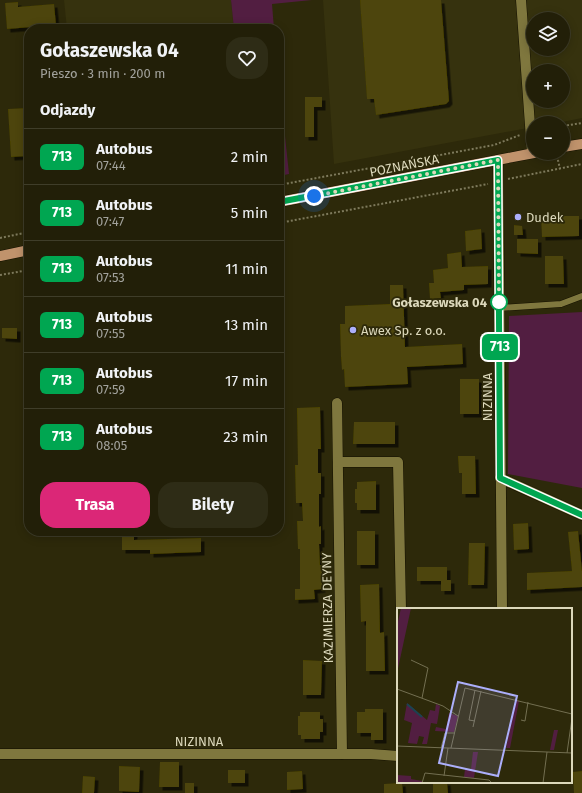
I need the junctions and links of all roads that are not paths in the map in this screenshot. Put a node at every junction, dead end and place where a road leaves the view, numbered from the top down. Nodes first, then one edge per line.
1 (521, 0) edge
2 (529, 116) edge
3 (582, 144) edge
4 (570, 147) edge
5 (526, 154) edge
6 (498, 160) junction
7 (284, 201) edge
8 (24, 251) edge
9 (0, 256) edge
10 (582, 296) edge
11 (499, 308) junction
12 (337, 403) dead end
13 (338, 462) junction
14 (500, 478) junction
15 (582, 515) edge
16 (401, 608) edge
17 (502, 608) edge
18 (0, 754) edge
19 (342, 754) junction
20 (397, 756) edge

1 - 2 street
3 - 4 main road
5 - 6 main road, POZNAŃSKA
6 - 7 main road, POZNAŃSKA
6 - 11 street, NIZINNA
8 - 9 main road
10 - 11 lane
11 - 14 street, NIZINNA
12 - 13 street, KAZIMIERZA DEYNY
13 - 16 street
13 - 19 street, KAZIMIERZA DEYNY
14 - 15 street
14 - 17 street, NIZINNA
18 - 19 street, NIZINNA
19 - 20 street, NIZINNA

